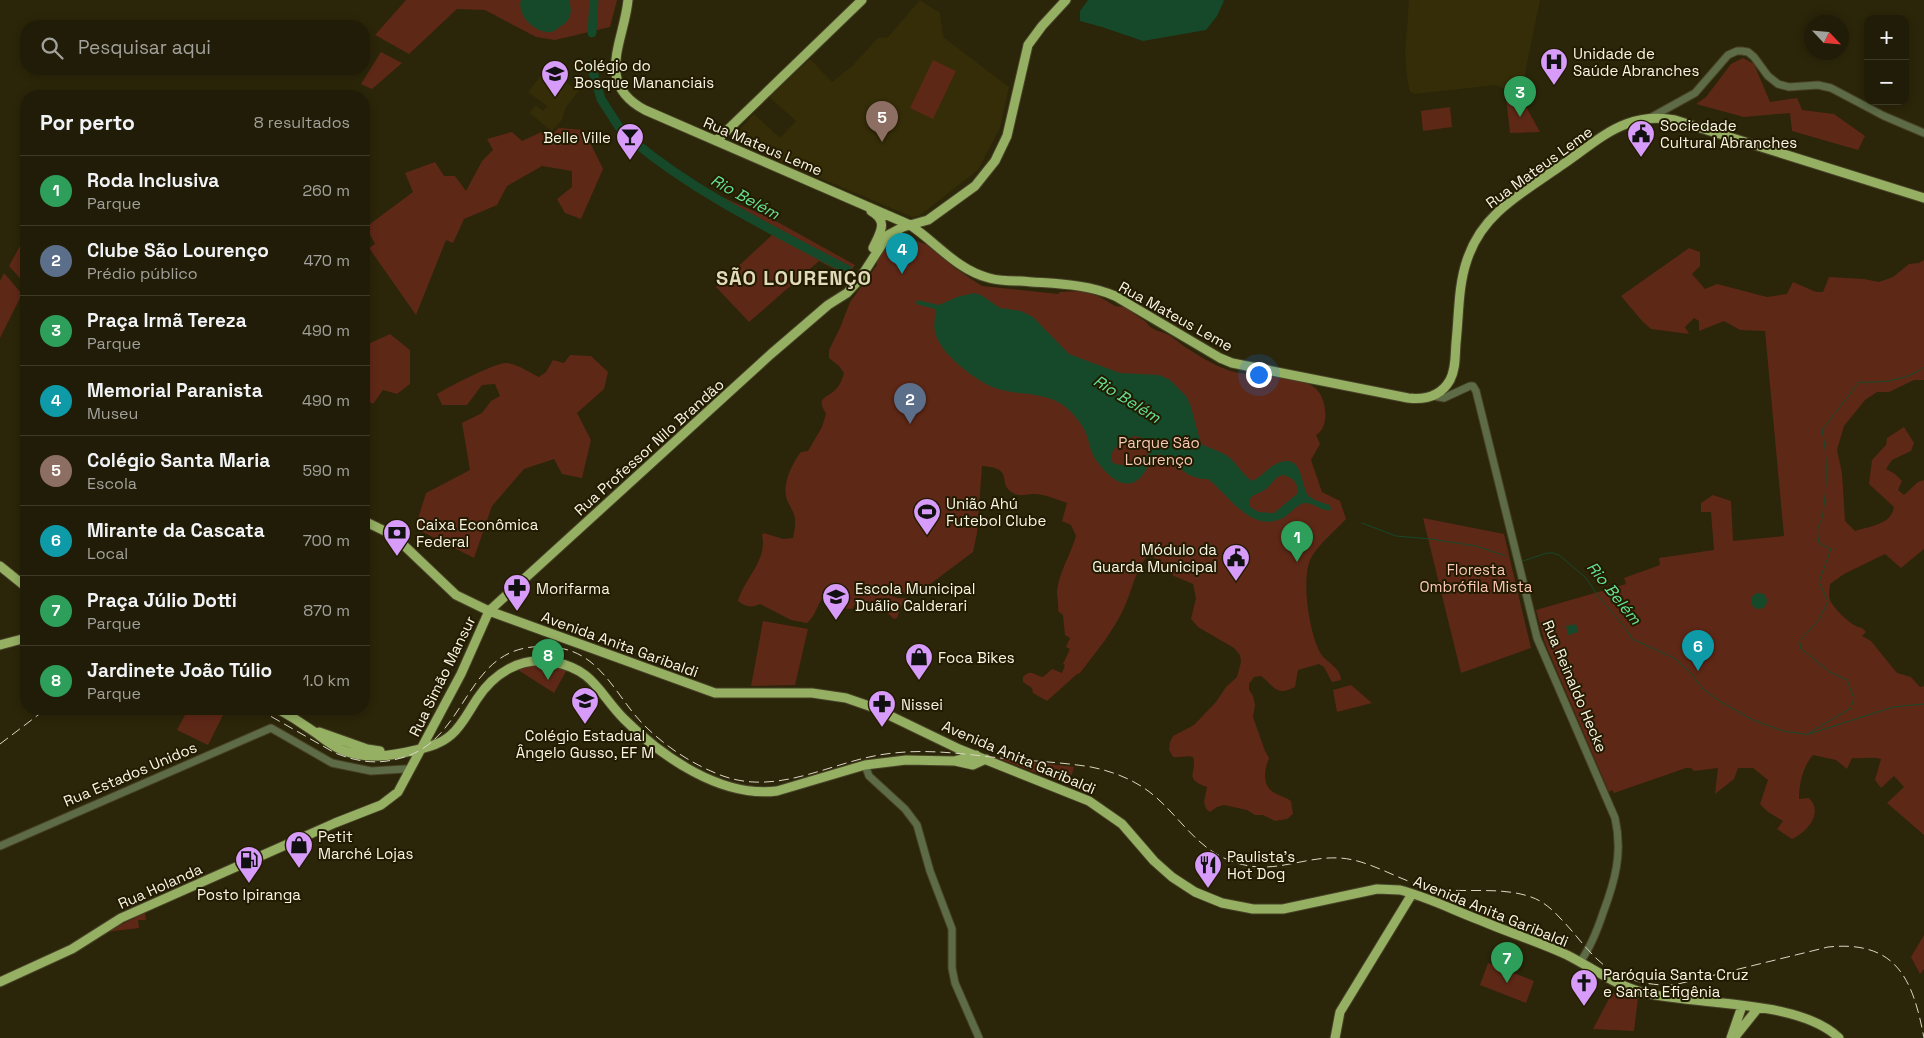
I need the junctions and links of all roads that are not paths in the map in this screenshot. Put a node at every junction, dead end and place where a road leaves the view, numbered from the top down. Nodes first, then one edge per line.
1 (628, 0) edge
2 (862, 0) edge
3 (1064, 1) edge
4 (1647, 119) junction
5 (1924, 134) edge
6 (716, 141) junction
7 (1924, 198) edge
8 (854, 199) junction
9 (928, 220) junction
10 (910, 225) junction
11 (974, 273) junction
12 (828, 305) junction
13 (1433, 396) junction
14 (370, 524) edge
15 (0, 566) edge
16 (20, 582) edge
17 (489, 611) junction
18 (20, 640) edge
19 (0, 645) edge
20 (288, 715) edge
21 (309, 728) junction
22 (422, 748) junction
23 (959, 748) junction
24 (406, 752) junction
25 (976, 755) junction
26 (986, 759) junction
27 (413, 760) junction
28 (956, 760) junction
29 (865, 765) junction
30 (405, 769) junction
31 (396, 791) junction
32 (0, 846) edge
33 (1412, 894) junction
34 (1580, 962) junction
35 (0, 982) edge
36 (1742, 1006) junction
37 (1758, 1008) junction
38 (979, 1038) edge
39 (1335, 1038) edge
40 (1732, 1038) edge
41 (1839, 1038) edge

1 - 6 main road, Rua Mateus Leme
2 - 6 main road
3 - 9 main road
4 - 5 street, Rua Mateus Leme
4 - 7 main road
4 - 13 main road, Rua Mateus Leme
6 - 8 main road, Rua Mateus Leme
8 - 9 main road
8 - 10 main road, Rua Mateus Leme
8 - 12 main road, Rua Professor Nilo Brandão
9 - 10 main road, Rua Professor Nilo Brandão
9 - 11 main road, Rua Mateus Leme
10 - 11 main road, Rua Mateus Leme
10 - 12 main road, Rua Professor Nilo Brandão
11 - 13 main road, Rua Mateus Leme
12 - 17 main road, Rua Professor Nilo Brandão
13 - 34 street, Rua Reinaldo Hecke
14 - 17 main road, Avenida Anita Garibaldi
15 - 16 main road
17 - 22 main road, Rua Simão Mansur
17 - 23 main road, Avenida Anita Garibaldi
18 - 19 main road
20 - 21 main road
21 - 22 main road
21 - 24 main road
22 - 24 main road
22 - 27 main road, Rua Simão Mansur
22 - 29 main road
22 - 31 main road, Rua Simão Mansur
23 - 25 main road, Avenida Anita Garibaldi
23 - 28 main road
24 - 27 main road
25 - 26 main road, Avenida Anita Garibaldi
25 - 28 main road
26 - 28 main road
26 - 33 main road, Avenida Anita Garibaldi
27 - 30 main road, Rua Simão Mansur
28 - 29 main road
29 - 38 street
30 - 31 main road, Rua Simão Mansur
30 - 32 street, Rua Estados Unidos
31 - 35 main road, Rua Holanda
33 - 34 main road, Avenida Anita Garibaldi
33 - 39 main road
34 - 36 main road, Avenida Anita Garibaldi
36 - 37 main road, Avenida Anita Garibaldi
36 - 40 main road
37 - 40 main road
37 - 41 main road, Avenida Anita Garibaldi

